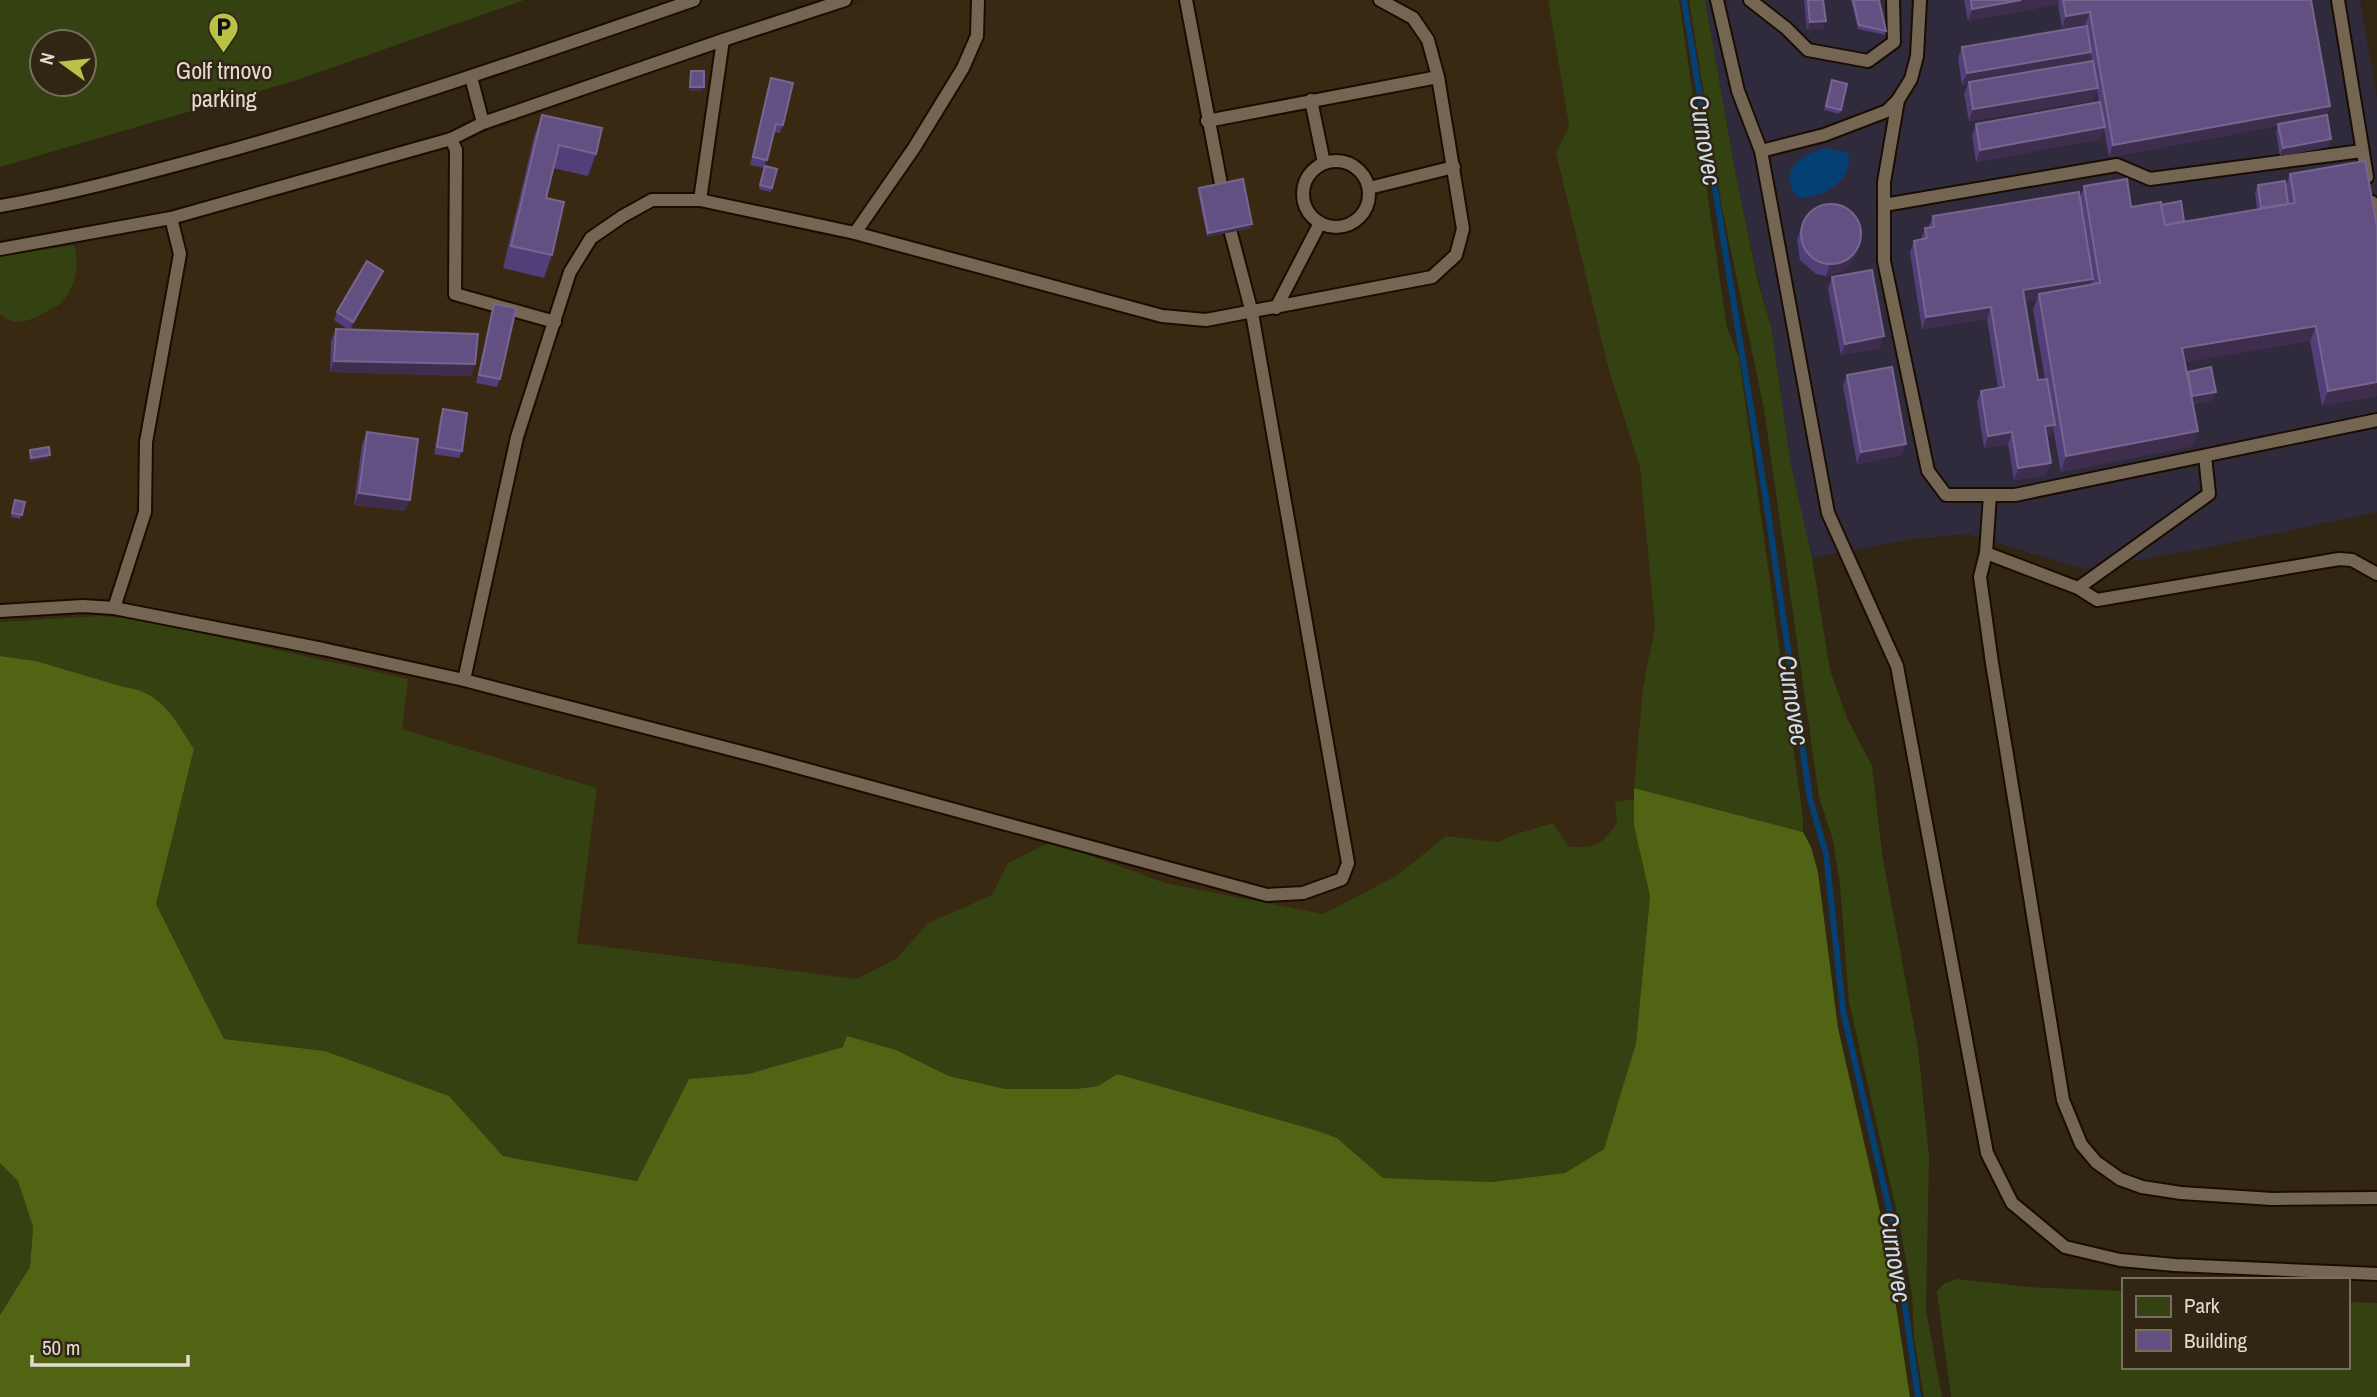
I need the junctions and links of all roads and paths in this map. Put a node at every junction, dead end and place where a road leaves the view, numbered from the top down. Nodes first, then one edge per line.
1 (694, 0) edge
2 (845, 0) edge
3 (978, 0) edge
4 (1186, 0) edge
5 (1380, 0) edge
6 (1717, 0) edge
7 (1751, 0) edge
8 (1893, 0) edge
9 (1920, 0) edge
10 (2338, 0) edge
11 (723, 40) junction
12 (1438, 77) junction
13 (471, 78) junction
14 (1311, 100) junction
15 (1898, 100) junction
16 (1207, 121) junction
17 (483, 123) junction
18 (451, 139) junction
19 (1761, 151) junction
20 (2362, 151) junction
21 (1324, 163) junction
22 (1454, 167) junction
23 (1369, 188) junction
24 (701, 200) junction
25 (1884, 205) junction
26 (0, 206) edge
27 (171, 218) junction
28 (1320, 223) junction
29 (2377, 226) edge
30 (855, 233) junction
31 (0, 249) edge
32 (1276, 308) junction
33 (1252, 313) junction
34 (555, 321) junction
35 (2377, 420) edge
36 (2204, 456) junction
37 (1990, 495) junction
38 (1986, 553) junction
39 (2377, 574) edge
40 (2078, 588) junction
41 (114, 608) junction
42 (0, 611) edge
43 (464, 680) junction
44 (2377, 1198) edge
45 (2377, 1274) edge

1 - 13 lane
2 - 11 lane
3 - 30 lane
4 - 16 lane
5 - 12 lane
6 - 19 lane
7 - 8 lane
9 - 15 lane
10 - 20 lane
11 - 17 lane
11 - 24 lane
12 - 14 lane
12 - 22 lane
13 - 17 lane
13 - 26 lane
14 - 16 lane
14 - 21 lane
15 - 19 lane
15 - 25 lane
16 - 33 lane
17 - 18 lane
18 - 27 lane
18 - 34 lane
19 - 45 lane
20 - 25 lane
20 - 29 lane
21 - 23 lane
21 - 28 lane
22 - 23 lane
22 - 32 lane
23 - 28 lane
24 - 30 lane
24 - 34 lane
25 - 37 lane
27 - 31 lane
27 - 41 lane
28 - 32 lane
30 - 33 lane
32 - 33 lane
33 - 43 lane
34 - 43 lane
35 - 36 lane
36 - 37 lane
36 - 40 lane
37 - 38 lane
38 - 40 lane
38 - 44 lane
39 - 40 lane
41 - 42 lane
41 - 43 lane

